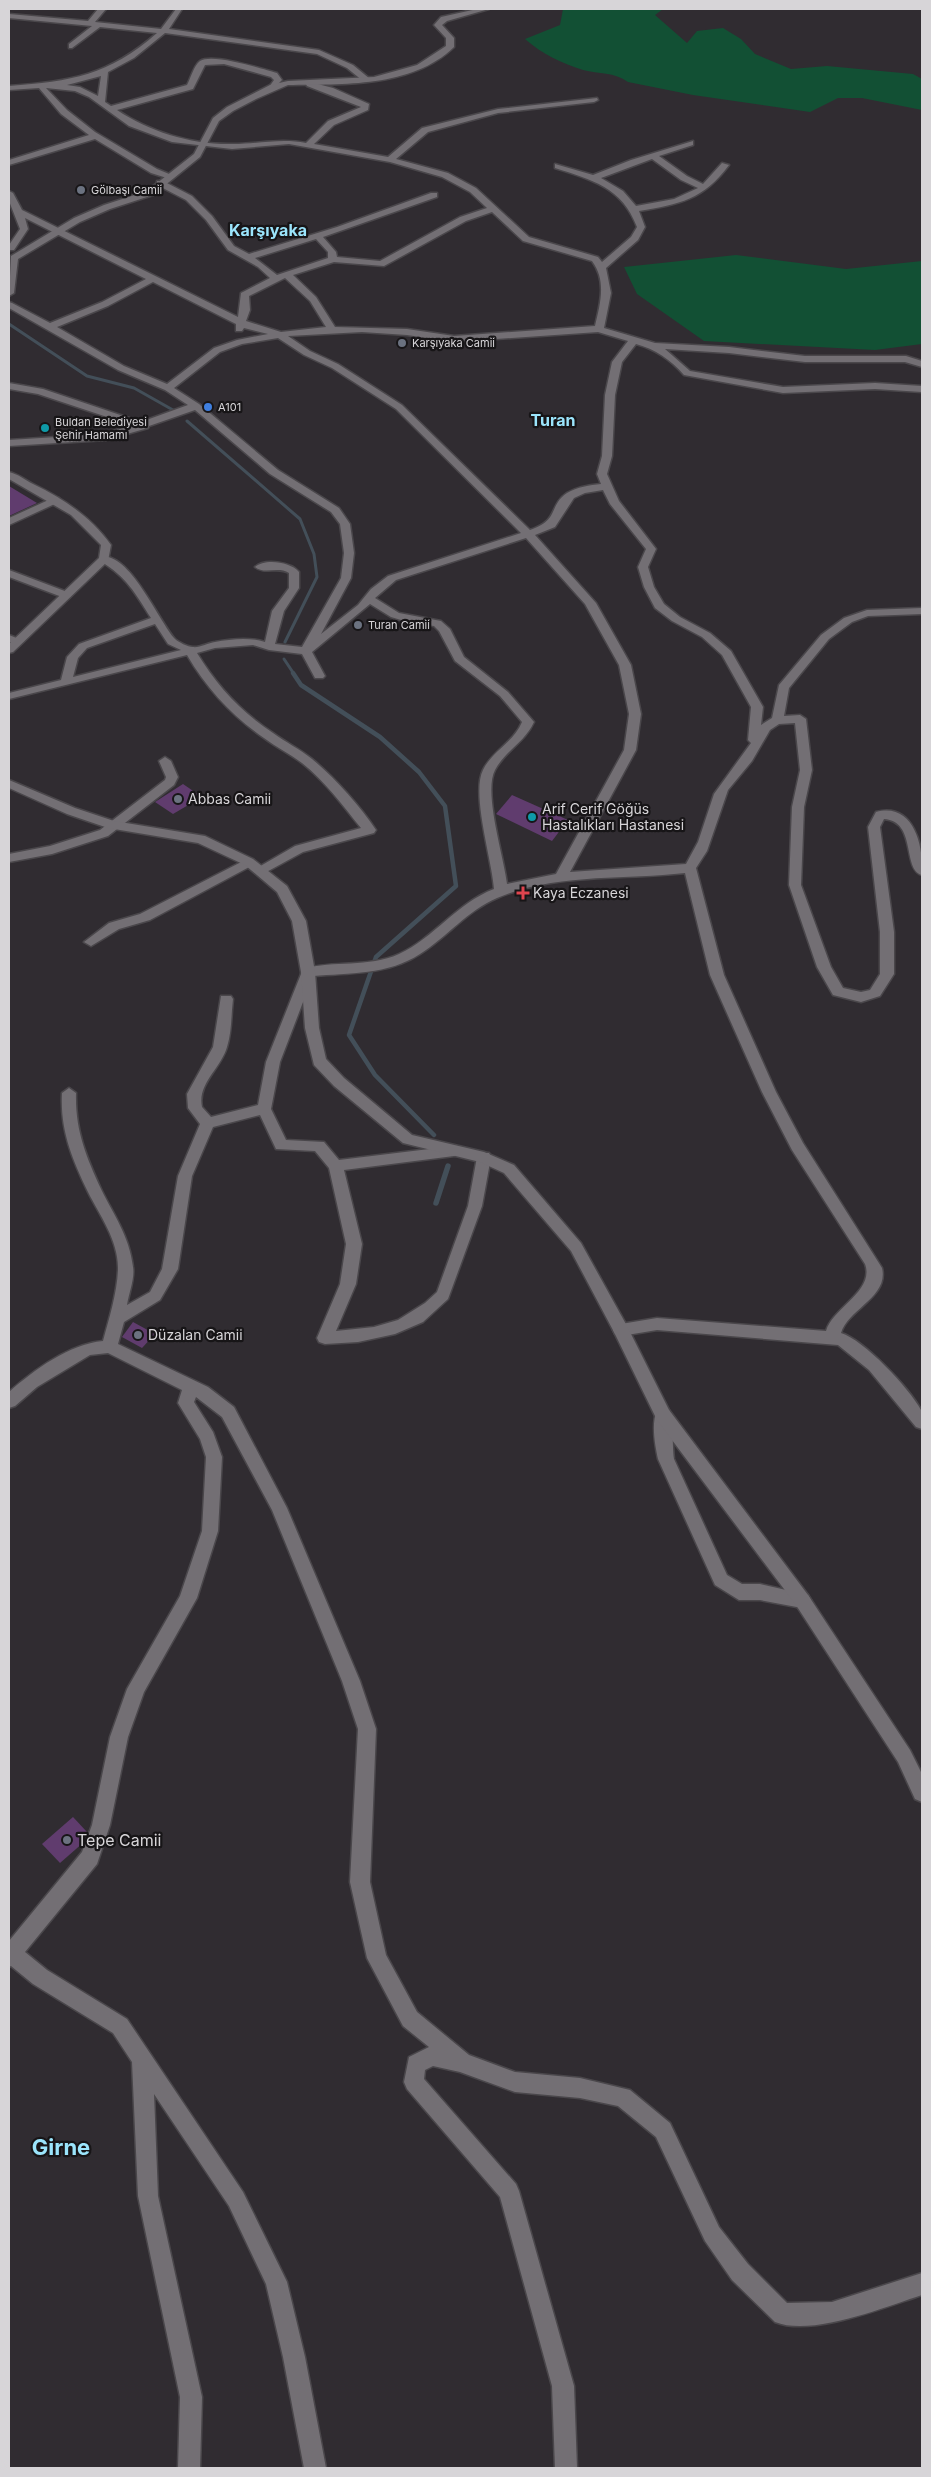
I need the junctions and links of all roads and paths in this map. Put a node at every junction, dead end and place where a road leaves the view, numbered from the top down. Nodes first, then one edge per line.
1 (11, 9) edge
2 (102, 9) edge
3 (179, 9) edge
4 (485, 9) edge
5 (9, 14) edge
6 (94, 25) junction
7 (164, 31) junction
8 (72, 46) dead end
9 (105, 73) junction
10 (366, 79) junction
11 (310, 84) junction
12 (55, 85) junction
13 (41, 86) junction
14 (273, 87) junction
15 (9, 88) edge
16 (594, 100) dead end
17 (100, 103) junction
18 (110, 109) junction
19 (98, 135) junction
20 (204, 144) junction
21 (690, 144) dead end
22 (308, 145) junction
23 (653, 156) junction
24 (390, 160) junction
25 (9, 162) edge
26 (725, 165) dead end
27 (558, 166) dead end
28 (170, 176) junction
29 (594, 178) junction
30 (160, 183) junction
31 (705, 188) junction
32 (9, 192) edge
33 (434, 195) dead end
34 (493, 209) junction
35 (635, 209) junction
36 (19, 212) junction
37 (57, 231) junction
38 (317, 235) junction
39 (10, 246) edge
40 (14, 258) junction
41 (246, 258) junction
42 (333, 259) junction
43 (602, 267) junction
44 (286, 274) junction
45 (275, 278) junction
46 (151, 280) junction
47 (9, 294) edge
48 (9, 305) edge
49 (240, 321) junction
50 (48, 328) junction
51 (599, 329) junction
52 (332, 330) junction
53 (278, 334) junction
54 (635, 339) junction
55 (229, 346) junction
56 (654, 346) junction
57 (922, 364) edge
58 (9, 386) edge
59 (168, 388) junction
60 (922, 389) edge
61 (196, 406) junction
62 (144, 426) junction
63 (9, 443) edge
64 (9, 475) edge
65 (606, 486) junction
66 (55, 500) junction
67 (9, 522) edge
68 (529, 535) junction
69 (104, 560) junction
70 (260, 567) dead end
71 (9, 573) edge
72 (66, 595) junction
73 (369, 599) junction
74 (922, 611) edge
75 (157, 620) junction
76 (14, 639) edge
77 (269, 647) junction
78 (9, 650) edge
79 (190, 650) junction
80 (306, 651) junction
81 (319, 676) dead end
82 (66, 683) junction
83 (9, 696) edge
84 (778, 719) junction
85 (754, 748) junction
86 (165, 761) dead end
87 (9, 784) edge
88 (112, 825) junction
89 (9, 858) edge
90 (255, 866) junction
91 (690, 868) junction
92 (922, 872) edge
93 (560, 878) junction
94 (501, 892) junction
95 (91, 942) dead end
96 (308, 972) junction
97 (226, 999) dead end
98 (69, 1093) dead end
99 (264, 1109) junction
100 (208, 1123) junction
101 (454, 1151) junction
102 (484, 1157) junction
103 (336, 1166) junction
104 (117, 1318) junction
105 (621, 1330) junction
106 (832, 1336) junction
107 (109, 1346) junction
108 (191, 1387) junction
109 (9, 1401) edge
110 (663, 1415) junction
111 (922, 1422) edge
112 (802, 1600) junction
113 (922, 1792) edge
114 (10, 1954) edge
115 (142, 2059) junction
116 (463, 2063) junction
117 (922, 2284) edge
118 (189, 2468) edge
119 (315, 2468) edge
120 (566, 2468) edge

1 - 5 street
2 - 6 street
3 - 7 street
4 - 10 street
5 - 6 street
6 - 7 street
6 - 8 street
7 - 9 street
7 - 10 street
9 - 12 street
9 - 17 street
10 - 11 street
11 - 14 street
11 - 22 street
12 - 13 street
12 - 17 street
13 - 15 street
13 - 19 street
14 - 18 street
14 - 20 street
16 - 24 street
17 - 18 street
18 - 20 street
19 - 25 street
19 - 28 street
20 - 22 street
20 - 28 street
21 - 23 street
22 - 24 street
23 - 29 street
23 - 31 street
24 - 34 street
26 - 31 street
27 - 29 street
28 - 30 street
29 - 35 street
30 - 37 street
30 - 41 street
31 - 35 street
32 - 36 street
33 - 38 street
34 - 42 street
34 - 43 street
35 - 43 street
36 - 37 street
36 - 39 street
37 - 40 street
37 - 46 street
38 - 41 street
38 - 42 street
39 - 40 street
40 - 47 street
41 - 45 street
42 - 44 street
43 - 51 street
44 - 45 street
44 - 52 street
45 - 49 street
46 - 49 street
46 - 50 street
48 - 50 street
49 - 53 street
49 - 55 street
50 - 59 street
51 - 52 street
51 - 54 street
52 - 53 street
53 - 55 street
53 - 68 street
54 - 56 street
54 - 65 street
55 - 59 street
56 - 57 street
56 - 60 street
58 - 62 street
59 - 61 street
61 - 62 street
61 - 80 street
62 - 63 street
64 - 66 street
65 - 68 street
65 - 85 street
66 - 67 street
66 - 69 street
68 - 73 street
68 - 93 street
69 - 72 street
69 - 75 street
70 - 77 street
71 - 72 street
72 - 76 street
73 - 80 street
73 - 94 street
74 - 84 street
75 - 79 street
75 - 82 street
76 - 78 street
77 - 79 street
77 - 80 street
79 - 82 street
79 - 90 street
80 - 81 street
82 - 83 street
84 - 85 street
84 - 92 street
85 - 91 street
86 - 88 street
87 - 88 street
88 - 89 street
88 - 90 street
90 - 95 street
90 - 96 street
91 - 93 street
91 - 106 street
93 - 94 street
94 - 96 street
96 - 99 street
96 - 101 street
97 - 100 street
98 - 104 street
99 - 100 street
99 - 103 street
100 - 104 street
101 - 102 street
101 - 103 street
102 - 103 street
102 - 105 street
104 - 107 street
105 - 106 street
105 - 110 street
106 - 111 street
107 - 108 street
107 - 109 street
108 - 114 street
108 - 116 street
110 - 112 street
110 - 112 street
112 - 113 street
114 - 115 street
115 - 118 street
115 - 119 street
116 - 117 street
116 - 120 street

